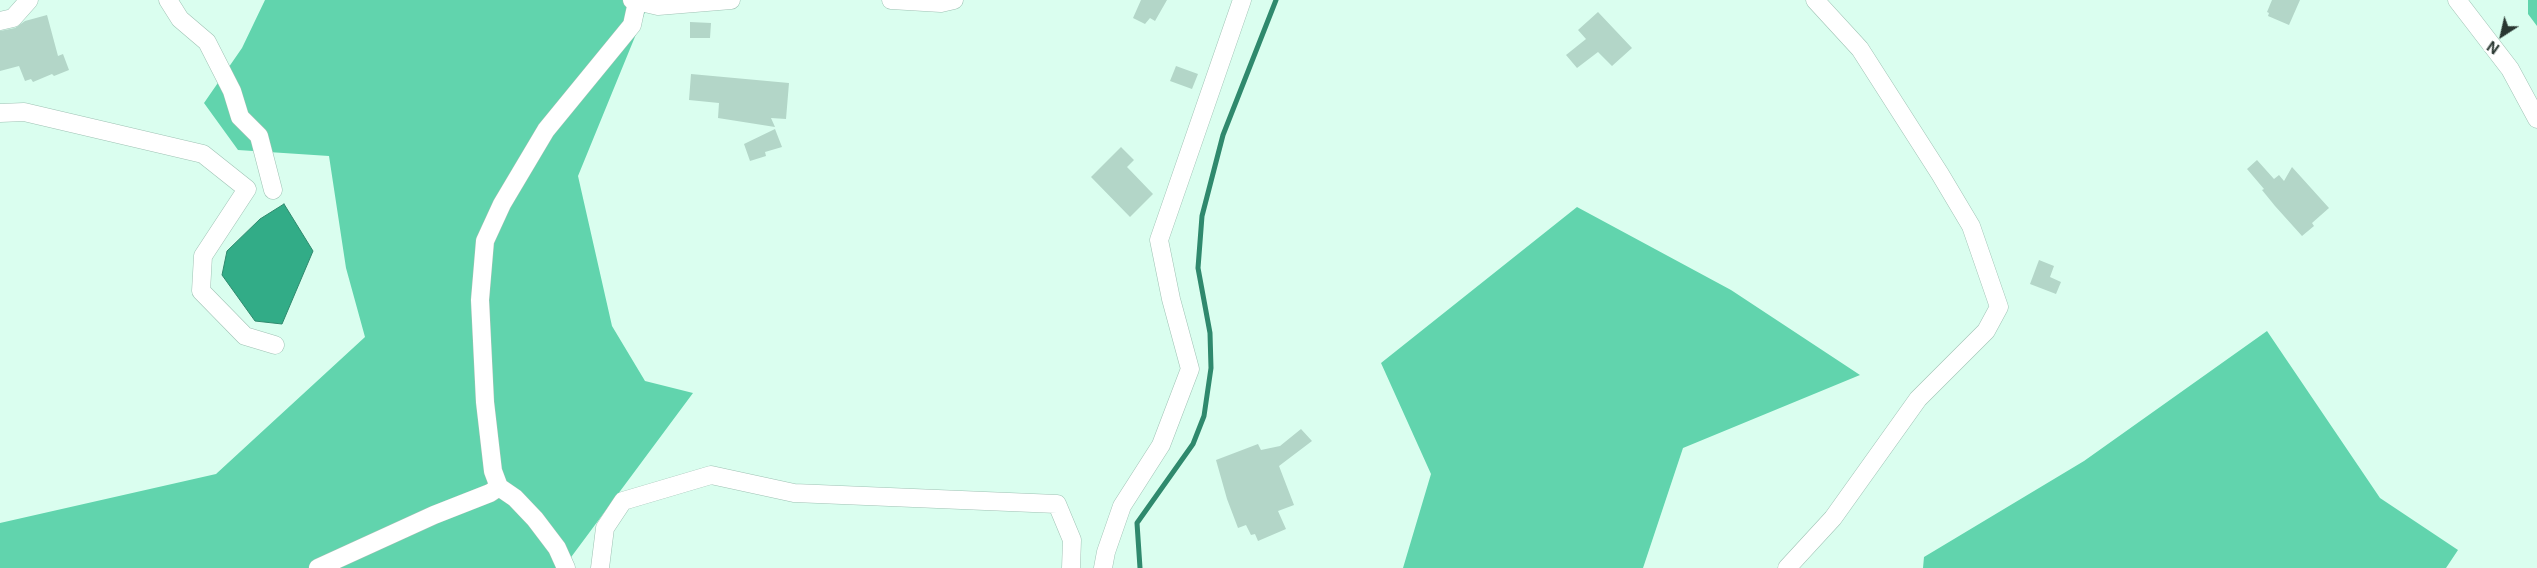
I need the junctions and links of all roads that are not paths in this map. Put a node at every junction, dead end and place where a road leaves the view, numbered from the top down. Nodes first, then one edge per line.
1 (29, 0) edge
2 (168, 0) edge
3 (731, 0) edge
4 (891, 0) edge
5 (954, 0) edge
6 (1242, 0) edge
7 (1815, 0) edge
8 (2457, 0) edge
9 (634, 1) edge
10 (0, 21) edge
11 (0, 112) edge
12 (2537, 119) edge
13 (273, 190) dead end
14 (275, 345) dead end
15 (499, 487) junction
16 (318, 568) edge
17 (566, 568) edge
18 (600, 568) edge
19 (1071, 568) edge
20 (1103, 568) edge
21 (1787, 568) edge

1 - 10 street
2 - 13 street
3 - 9 street
4 - 5 street
6 - 20 street
7 - 21 street
8 - 12 street
9 - 15 street
11 - 14 street
15 - 16 street
15 - 17 street
18 - 19 street

